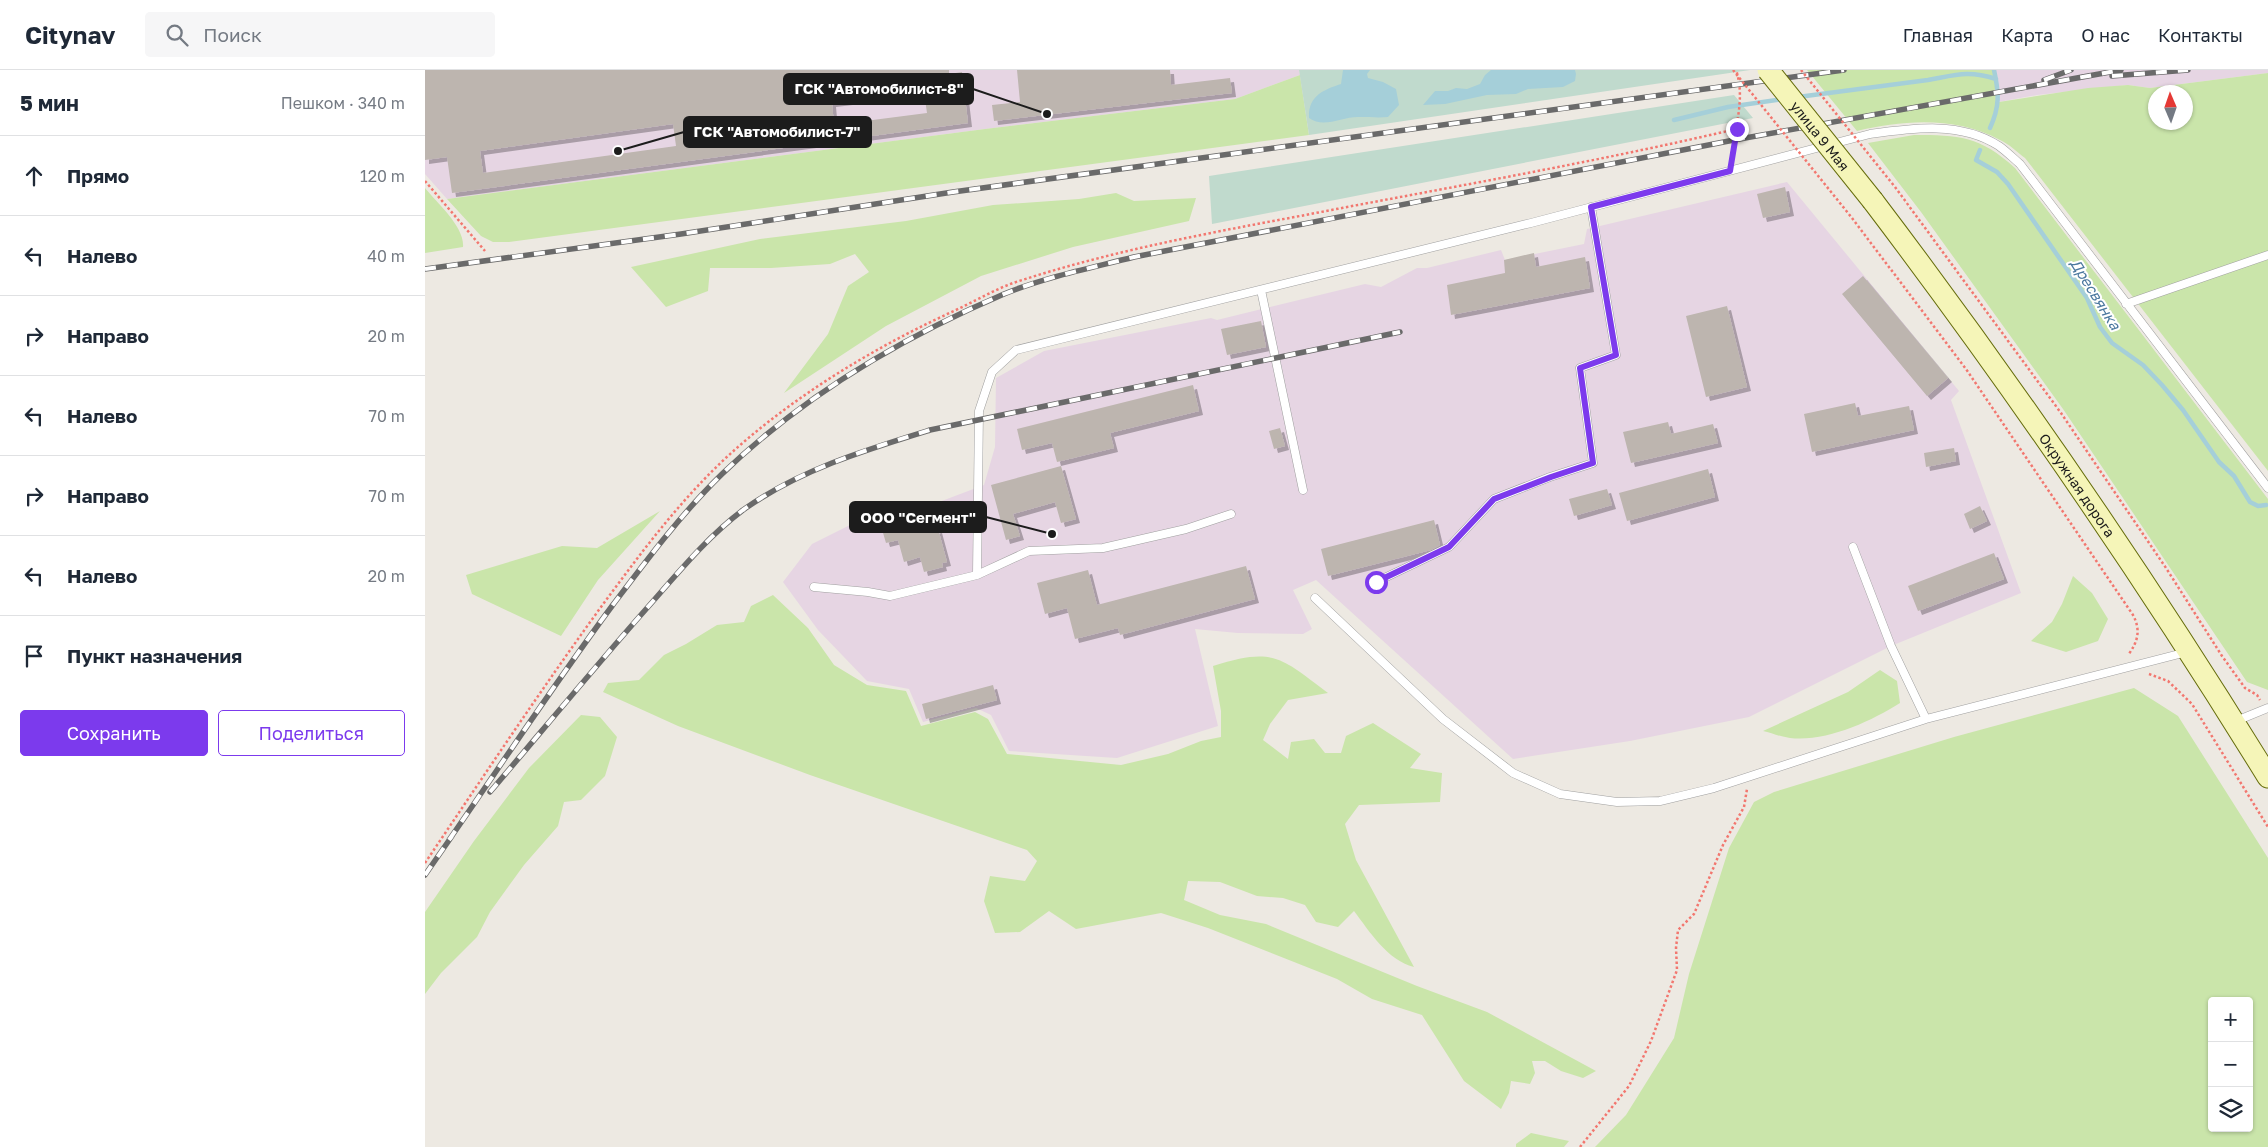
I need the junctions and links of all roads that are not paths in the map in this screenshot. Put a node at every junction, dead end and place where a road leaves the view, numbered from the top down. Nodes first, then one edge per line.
1 (1768, 70) edge
2 (1873, 201) joint
3 (1591, 207) junction
4 (2268, 255) edge
5 (1261, 290) junction
6 (2126, 304) junction
7 (2268, 488) edge
8 (1303, 490) dead end
9 (1231, 514) dead end
10 (1853, 547) dead end
11 (977, 575) junction
12 (1376, 582) dead end
13 (814, 587) dead end
14 (1315, 598) dead end
15 (2189, 652) junction
16 (2267, 709) edge
17 (1926, 719) junction
18 (2234, 722) junction
19 (2268, 777) edge

1 - 2 main road, улица 9 Мая, bridge
2 - 15 main road, Окружная дорога
3 - 5 lane
3 - 6 lane
3 - 12 lane
4 - 6 lane
5 - 8 lane
5 - 11 lane
6 - 7 lane
9 - 11 lane
10 - 17 lane
11 - 13 lane
14 - 17 lane
15 - 17 lane
15 - 18 main road, Окружная дорога
16 - 18 lane
18 - 19 main road, Окружная дорога

